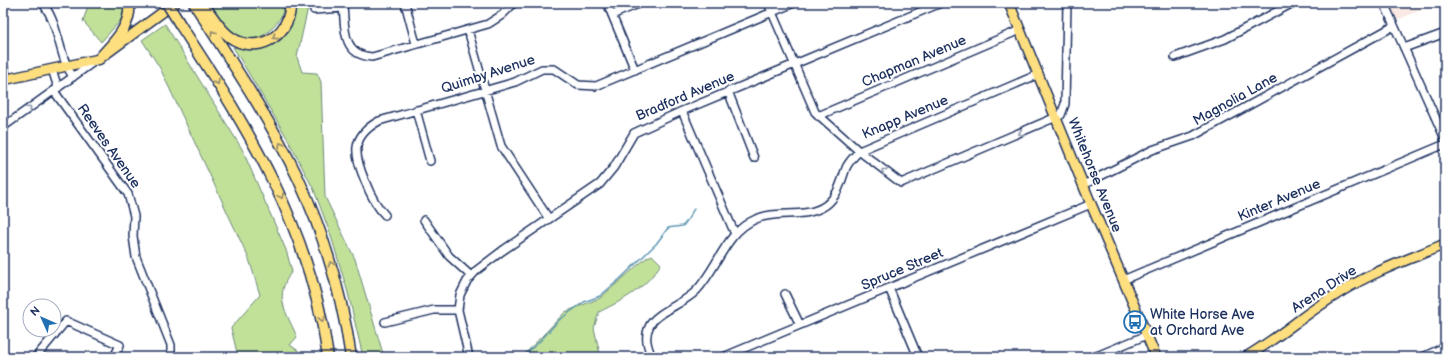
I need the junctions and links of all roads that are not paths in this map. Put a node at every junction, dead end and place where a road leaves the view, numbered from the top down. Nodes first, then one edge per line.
1 (129, 3) edge
2 (166, 3) edge
3 (175, 3) edge
4 (290, 3) edge
5 (405, 3) edge
6 (514, 3) edge
7 (607, 3) edge
8 (641, 3) edge
9 (768, 3) edge
10 (794, 3) edge
11 (941, 3) edge
12 (1009, 3) edge
13 (1293, 3) edge
14 (1384, 3) edge
15 (1068, 4) edge
16 (44, 5) dead end
17 (343, 5) edge
18 (201, 6) edge
19 (314, 10) dead end
20 (772, 12) junction
21 (612, 15) junction
22 (1394, 26) junction
23 (468, 30) junction
24 (1020, 30) junction
25 (1445, 33) edge
26 (416, 44) junction
27 (1404, 48) junction
28 (1175, 57) dead end
29 (98, 59) junction
30 (3, 64) edge
31 (794, 64) junction
32 (65, 66) junction
33 (52, 69) junction
34 (635, 70) junction
35 (1038, 74) junction
36 (73, 77) junction
37 (5, 80) edge
38 (56, 89) junction
39 (484, 90) junction
40 (728, 91) junction
41 (416, 110) junction
42 (682, 111) junction
43 (818, 116) junction
44 (1057, 118) junction
45 (3, 127) edge
46 (1445, 139) edge
47 (1445, 144) edge
48 (859, 151) junction
49 (754, 158) dead end
50 (430, 161) dead end
51 (1083, 185) junction
52 (1091, 204) junction
53 (385, 215) dead end
54 (549, 219) junction
55 (424, 220) dead end
56 (735, 234) junction
57 (1445, 244) edge
58 (471, 276) junction
59 (1123, 280) junction
60 (889, 288) junction
61 (338, 290) junction
62 (784, 294) dead end
63 (458, 310) junction
64 (385, 322) dead end
65 (800, 325) junction
66 (1147, 335) junction
67 (1445, 347) edge
68 (36, 357) edge
69 (114, 357) edge
70 (172, 357) edge
71 (328, 357) edge
72 (351, 357) edge
73 (357, 357) edge
74 (469, 357) edge
75 (652, 357) edge
76 (723, 357) edge
77 (918, 357) edge
78 (1094, 357) edge
79 (1156, 357) edge
80 (1246, 357) edge
81 (1422, 357) edge

1 - 29 highway
2 -> 71 highway, bridge
3 - 29 main road
4 -> 18 highway
5 - 26 street
6 - 23 street
7 - 21 street
8 - 21 street
9 - 20 street
10 - 20 street, Quimby Avenue
11 - 31 street, Bradford Avenue
12 - 24 main road, Whitehorse Avenue
13 - 28 street
14 - 22 street
15 - 44 street
16 - 32 street
17 - 19 street
17 - 26 street
61 -> 18 highway
20 - 31 street
20 - 34 street, Quimby Avenue
21 - 34 street
22 - 27 street
22 - 51 street, Magnolia Lane
23 - 26 street
23 - 39 street
24 - 35 main road, Whitehorse Avenue
24 - 43 street, Chapman Avenue
25 - 27 street
27 - 46 street
29 - 32 main road
29 - 36 street
30 - 37 street
31 - 40 street, Bradford Avenue
31 - 43 street
32 - 33 main road
32 - 36 street
33 - 37 main road
33 - 38 street, Reeves Avenue
34 - 39 street, Quimby Avenue
35 - 44 main road, Whitehorse Avenue
35 - 48 street, Knapp Avenue
36 - 38 street
45 -> 38 street
38 - 70 street, Reeves Avenue
39 - 41 street, Quimby Avenue
39 - 54 street
40 - 42 street, Bradford Avenue
40 - 49 street
41 - 50 street
41 - 53 street, Quimby Avenue
42 - 54 street, Bradford Avenue
42 - 56 street
43 - 48 street
44 -> 48 street
44 - 51 main road, Whitehorse Avenue
47 - 59 street, Kinter Avenue
48 - 56 street, Knapp Avenue
51 - 52 main road, Whitehorse Avenue
52 - 59 main road, Whitehorse Avenue
52 - 60 street, Spruce Street
54 - 58 street, Bradford Avenue
55 - 58 street
56 - 75 street, Knapp Avenue
57 - 80 main road, Arena Drive
58 - 63 street, Bradford Avenue
59 - 66 main road, Whitehorse Avenue
60 - 65 street, Spruce Street
60 - 77 street
61 - 72 highway
61 - 73 highway
62 - 65 street
63 - 64 street
63 - 74 street, Bradford Avenue
65 - 76 street, Spruce Street
66 - 78 street
66 - 79 main road, Whitehorse Avenue
67 - 81 street
68 - 69 street

